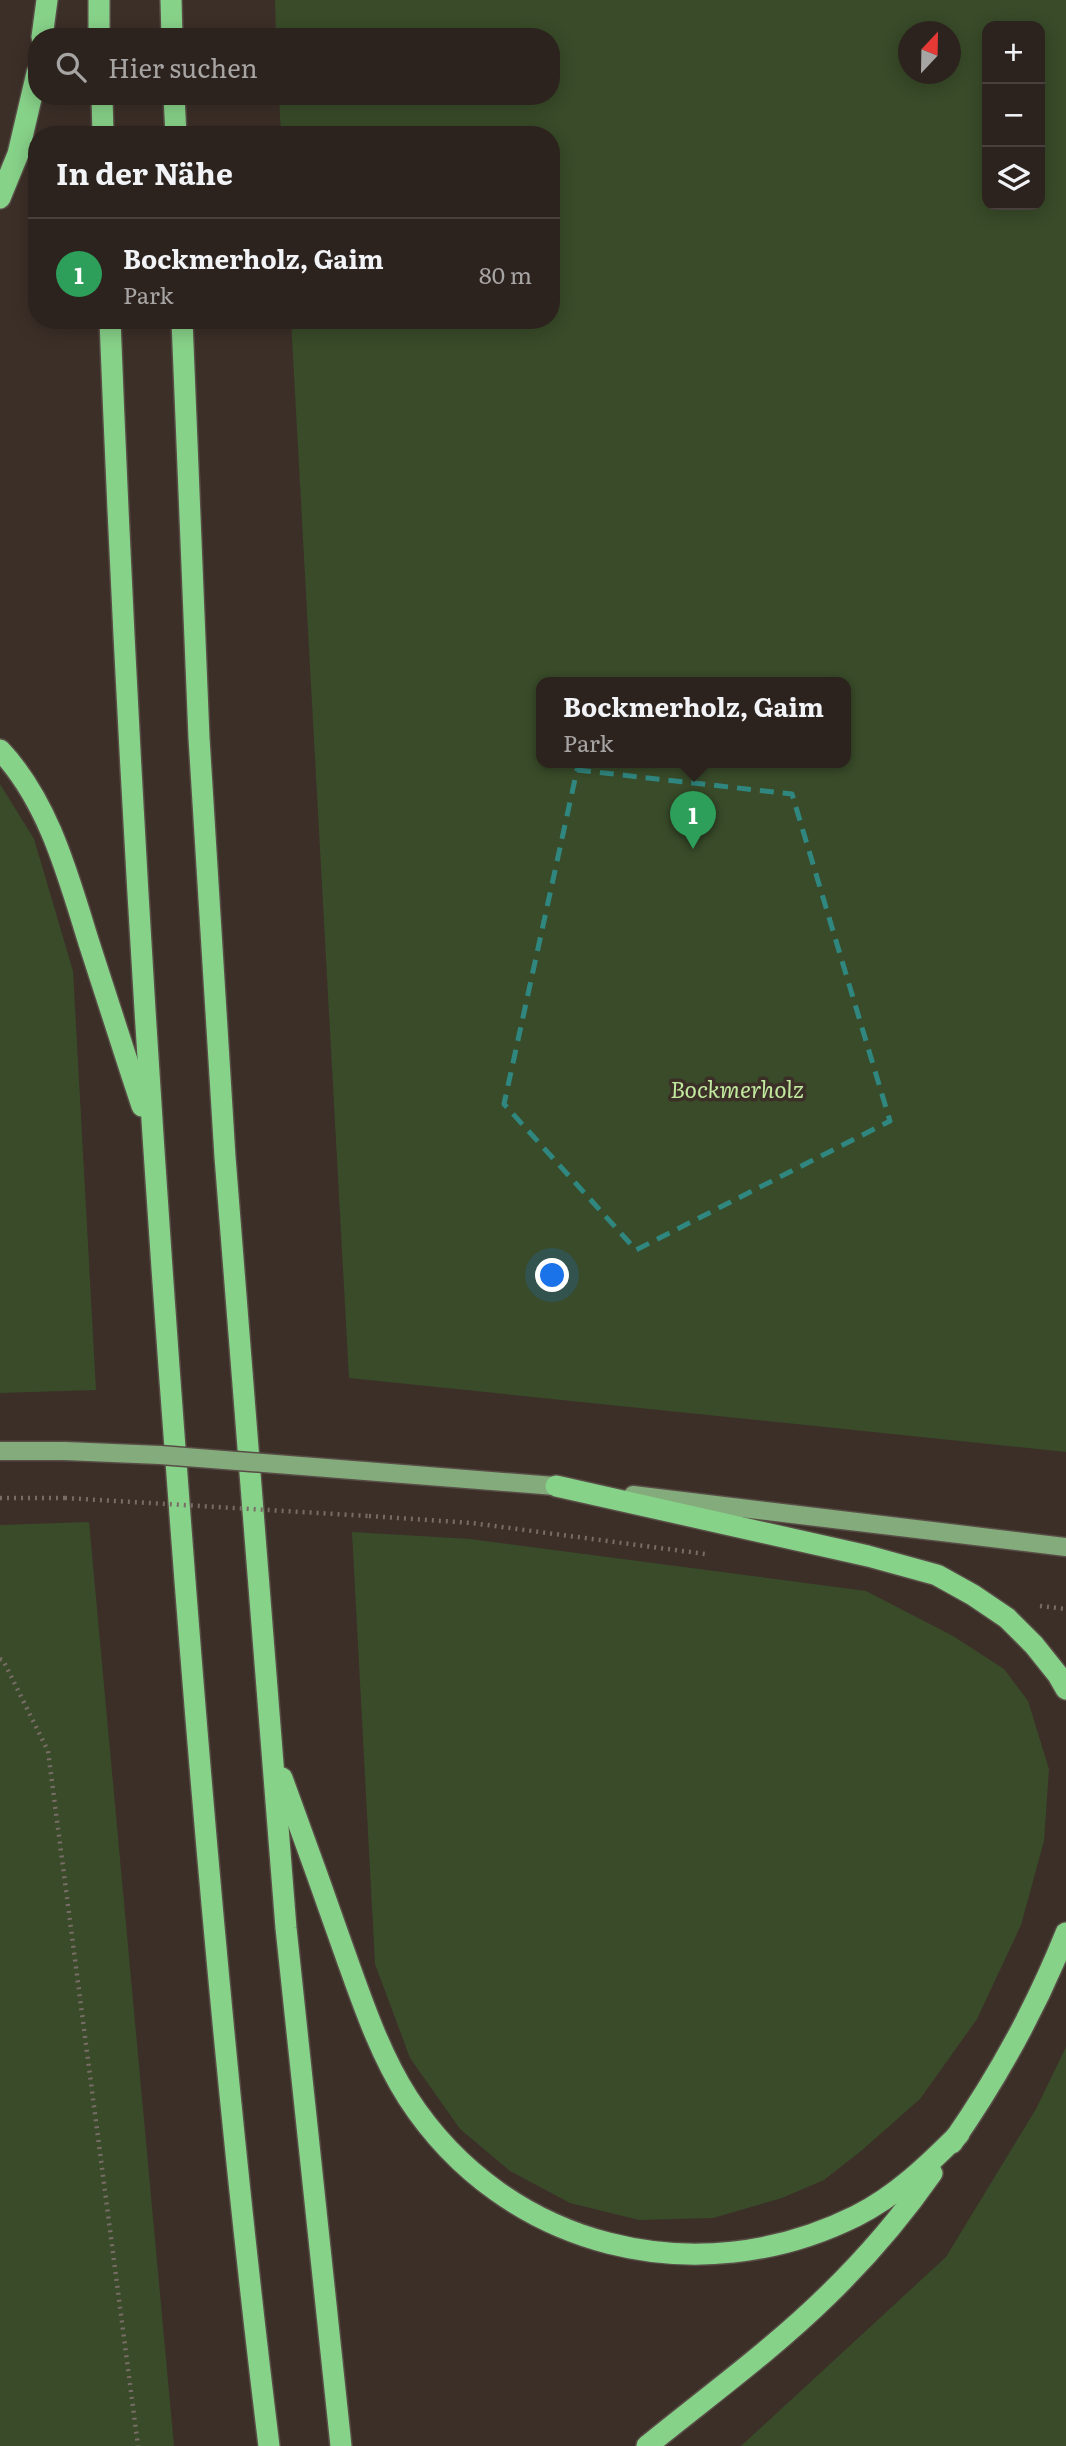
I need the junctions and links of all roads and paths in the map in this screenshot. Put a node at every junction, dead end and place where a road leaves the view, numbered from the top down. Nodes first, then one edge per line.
1 (47, 0) edge
2 (99, 0) edge
3 (171, 0) edge
4 (43, 28) edge
5 (99, 28) edge
6 (172, 28) edge
7 (29, 105) edge
8 (102, 105) edge
9 (174, 105) edge
10 (103, 126) edge
11 (176, 126) edge
12 (0, 198) edge
13 (110, 329) edge
14 (182, 329) edge
15 (0, 750) edge
16 (151, 1135) junction
17 (0, 1451) edge
18 (556, 1486) junction
19 (0, 1498) edge
20 (1066, 1548) edge
21 (717, 1556) dead end
22 (1066, 1609) edge
23 (1007, 1618) junction
24 (0, 1659) edge
25 (1066, 1689) edge
26 (274, 1754) junction
27 (1066, 1933) edge
28 (959, 2134) junction
29 (138, 2446) edge
30 (269, 2446) edge
31 (341, 2446) edge
32 (647, 2446) edge

1 - 4 highway
2 - 5 highway
3 - 6 highway
7 - 12 highway
8 - 10 highway
9 - 11 highway
13 - 16 highway
14 - 26 highway
15 - 16 highway
16 - 30 highway
17 - 18 main road, bridge
18 - 20 main road
18 - 23 highway
19 - 21 path, bridge
22 - 23 path
23 - 25 highway
24 - 29 path
26 - 28 highway
26 - 31 highway
27 - 28 highway
28 - 32 highway

